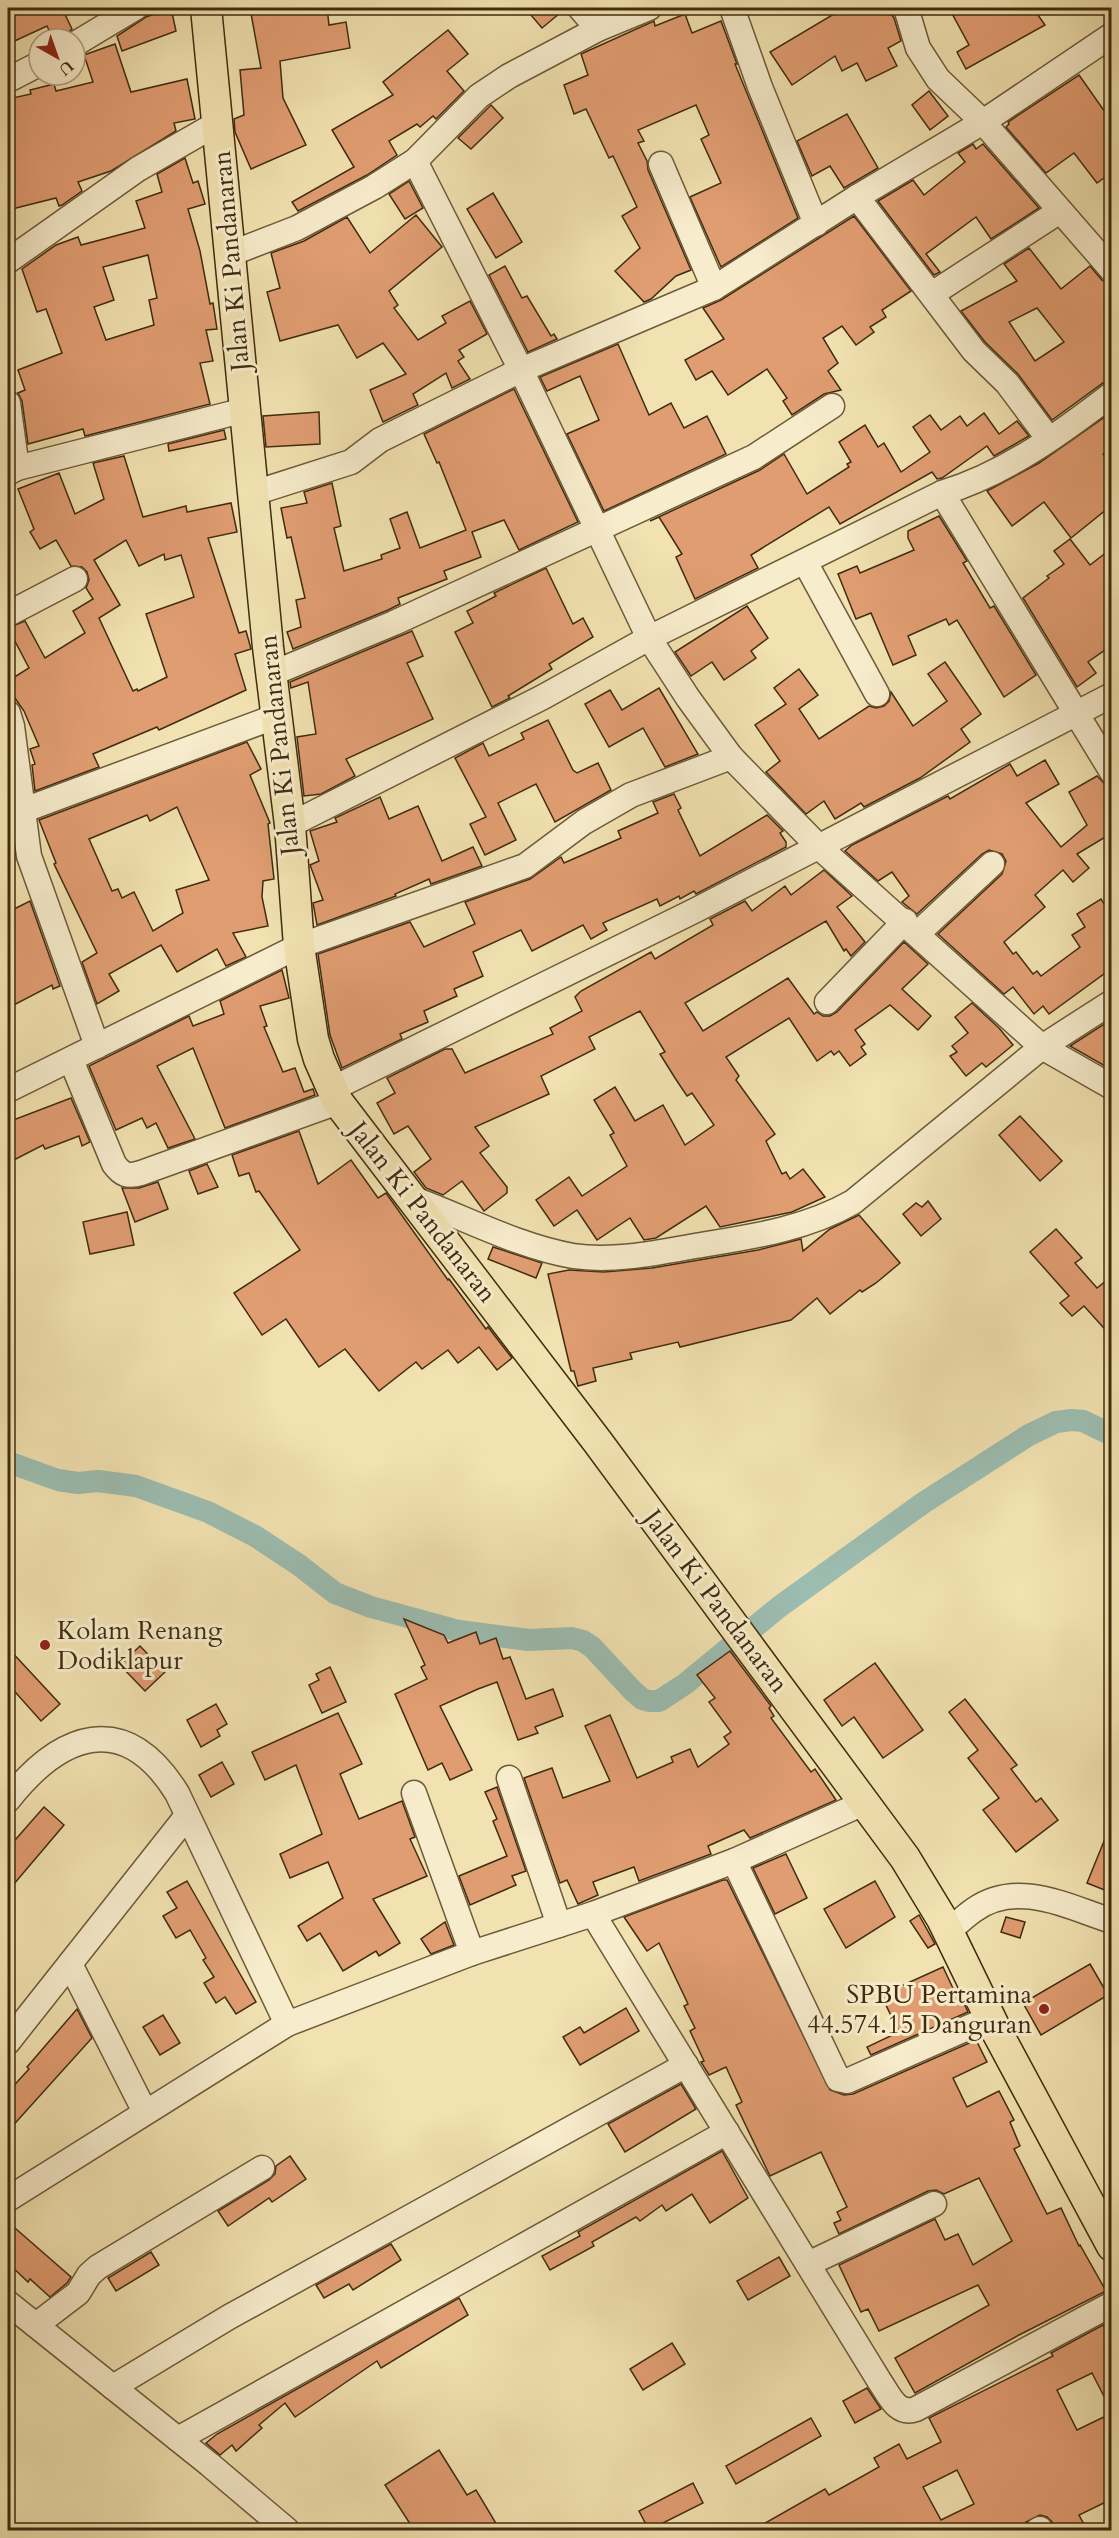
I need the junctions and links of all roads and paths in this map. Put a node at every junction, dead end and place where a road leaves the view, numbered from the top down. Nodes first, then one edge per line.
1 (135, 8) edge
2 (206, 8) edge
3 (580, 8) edge
4 (649, 8) edge
5 (732, 8) edge
6 (908, 9) edge
7 (598, 29) junction
8 (1112, 35) edge
9 (87, 37) edge
10 (27, 70) edge
11 (8, 80) edge
12 (983, 122) junction
13 (218, 123) junction
14 (415, 161) junction
15 (661, 164) dead end
16 (857, 197) junction
17 (1060, 211) junction
18 (816, 224) junction
19 (231, 254) junction
20 (8, 261) edge
21 (1112, 270) edge
22 (714, 288) junction
23 (933, 294) junction
24 (521, 370) junction
25 (1112, 394) edge
26 (8, 403) edge
27 (832, 406) dead end
28 (245, 410) junction
29 (1048, 438) junction
30 (13, 471) edge
31 (254, 493) junction
32 (942, 493) junction
33 (598, 529) junction
34 (805, 562) junction
35 (75, 579) dead end
36 (8, 614) edge
37 (649, 638) junction
38 (271, 674) junction
39 (877, 694) dead end
40 (1112, 695) edge
41 (8, 713) edge
42 (1078, 714) junction
43 (277, 716) junction
44 (731, 757) junction
45 (1112, 772) edge
46 (14, 814) edge
47 (290, 825) junction
48 (819, 847) junction
49 (992, 864) dead end
50 (911, 928) junction
51 (299, 946) junction
52 (827, 1002) dead end
53 (1112, 1002) edge
54 (97, 1046) junction
55 (1042, 1047) junction
56 (71, 1060) junction
57 (1112, 1087) edge
58 (8, 1090) edge
59 (335, 1095) junction
60 (414, 1199) junction
61 (509, 1778) dead end
62 (414, 1793) dead end
63 (8, 1800) edge
64 (866, 1802) junction
65 (186, 1817) junction
66 (734, 1861) junction
67 (593, 1914) junction
68 (1112, 1921) edge
69 (559, 1924) junction
70 (949, 1931) junction
71 (472, 1953) junction
72 (70, 1964) junction
73 (990, 2018) junction
74 (287, 2024) junction
75 (8, 2042) edge
76 (686, 2066) junction
77 (145, 2112) junction
78 (727, 2132) junction
79 (262, 2168) dead end
80 (8, 2199) edge
81 (934, 2204) dead end
82 (1112, 2246) edge
83 (808, 2264) junction
84 (8, 2303) edge
85 (1112, 2304) edge
86 (36, 2325) junction
87 (113, 2387) junction
88 (178, 2439) junction
89 (287, 2530) edge

1 - 9 street
2 - 13 main road, Jalan Ki Pandanaran
3 - 7 street
4 - 7 street
5 - 18 street
6 - 12 street
7 - 14 street
8 - 12 street
10 - 11 street
12 - 16 street
12 - 17 street
13 - 19 main road, Jalan Ki Pandanaran
13 - 20 street
14 - 19 street
14 - 24 street
15 - 22 street
16 - 18 street
16 - 23 street
17 - 21 street
17 - 23 street
18 - 22 street
19 - 28 main road, Jalan Ki Pandanaran
22 - 24 street
23 - 29 street
24 - 31 street
24 - 33 street
25 - 29 street
26 - 30 street
27 - 33 street
28 - 30 street
28 - 31 main road, Jalan Ki Pandanaran
29 - 32 street
31 - 38 main road, Jalan Ki Pandanaran
32 - 34 street
32 - 42 street
33 - 37 street
33 - 38 street
34 - 37 street
34 - 39 street
35 - 36 street
37 - 44 street
37 - 47 street
38 - 43 main road, Jalan Ki Pandanaran
40 - 42 street
41 - 46 street
42 - 45 street
42 - 48 street
43 - 46 street
43 - 47 main road, Jalan Ki Pandanaran
44 - 48 street
44 - 51 street
46 - 54 street
47 - 51 main road, Jalan Ki Pandanaran
48 - 50 street
48 - 59 street
49 - 50 street
50 - 52 street
50 - 55 street
51 - 54 street
51 - 59 main road, Jalan Ki Pandanaran
53 - 55 street
54 - 56 street
55 - 57 street
55 - 60 street
56 - 58 street
56 - 59 street
59 - 60 main road, Jalan Ki Pandanaran
60 - 64 main road, Jalan Ki Pandanaran
61 - 69 street
62 - 71 street
63 - 65 street
64 - 66 street
64 - 70 main road, Jalan Ki Pandanaran
65 - 72 street
65 - 74 street
66 - 67 street
66 - 73 street
67 - 69 street
67 - 76 street
68 - 70 street
69 - 71 street
70 - 73 main road, Jalan Ki Pandanaran
71 - 74 street
72 - 75 street
72 - 77 street
73 - 82 main road, Jalan Ki Pandanaran
74 - 77 street
76 - 78 street
76 - 87 street
77 - 80 street
78 - 83 street
78 - 88 street
79 - 86 street
81 - 83 street
83 - 85 street
84 - 86 street
86 - 87 street
87 - 88 street
88 - 89 street

